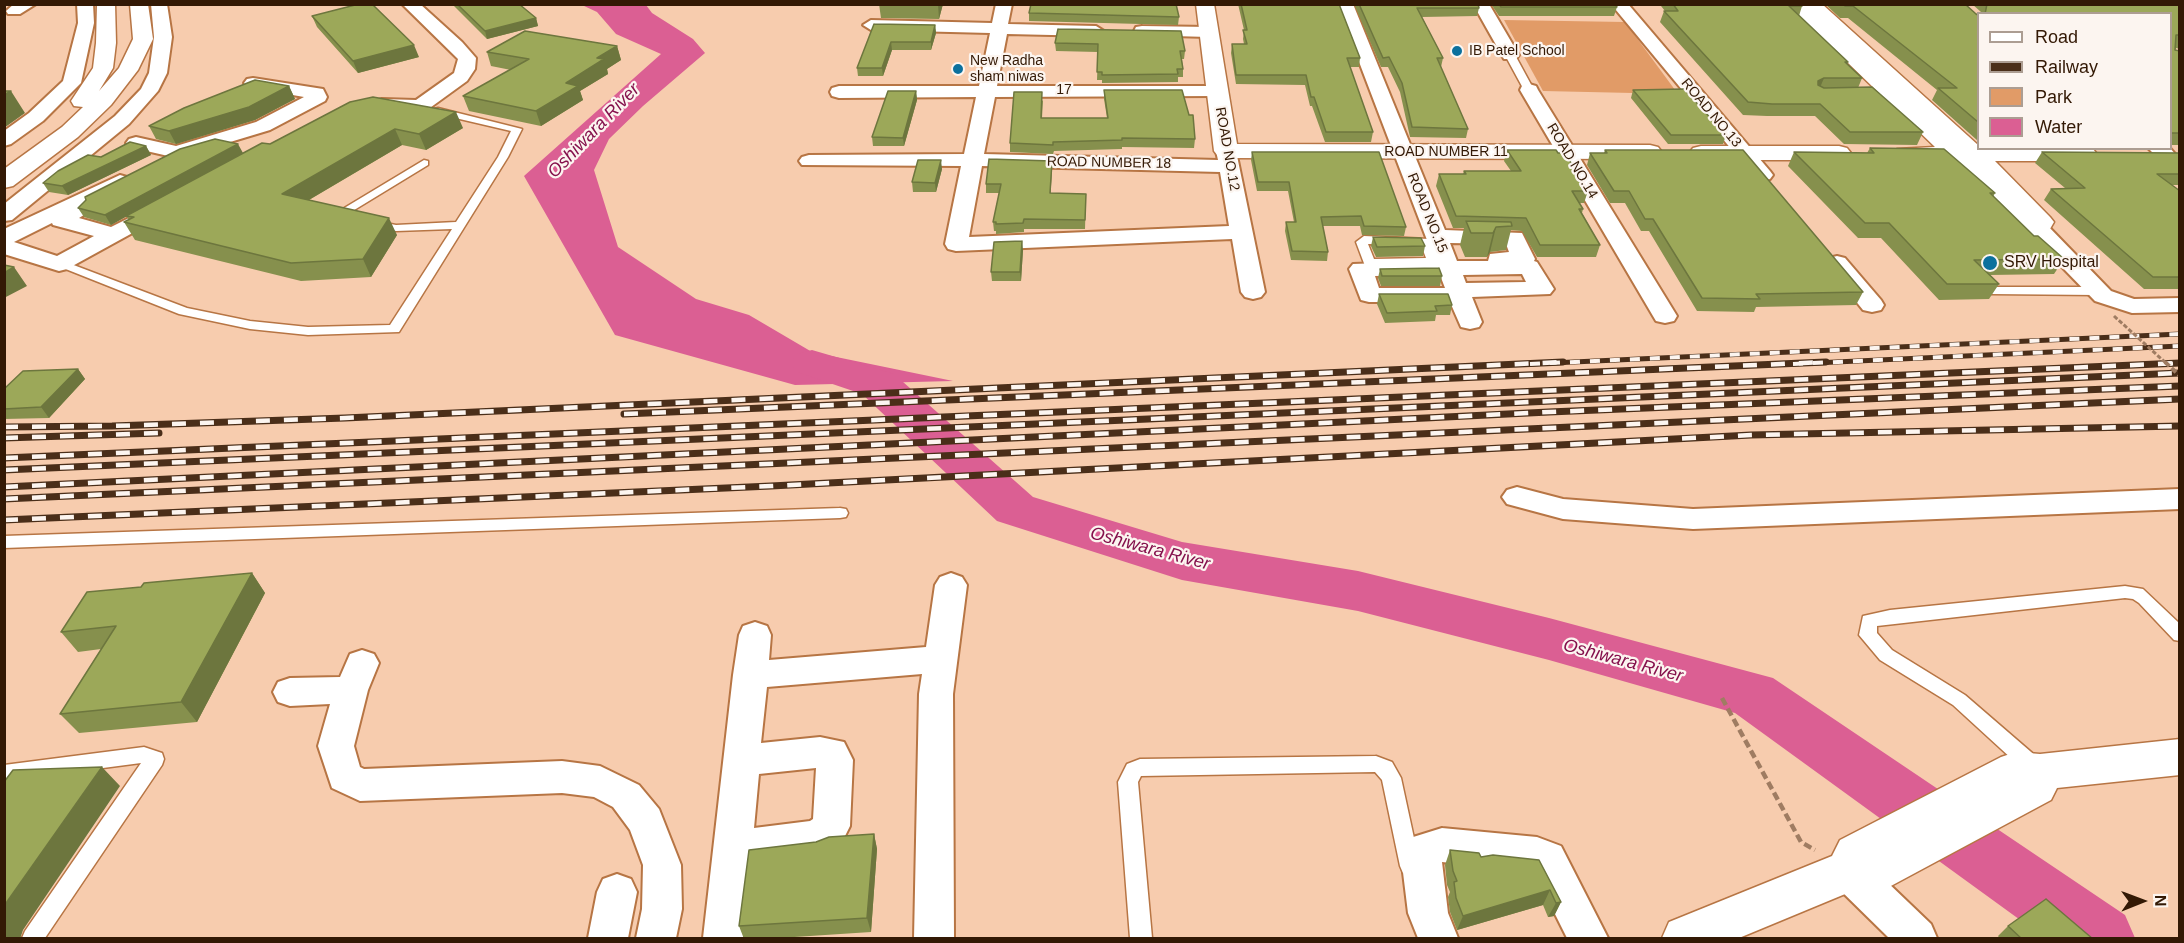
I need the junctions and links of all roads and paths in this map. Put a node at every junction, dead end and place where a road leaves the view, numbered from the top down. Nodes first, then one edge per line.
1 (85, 4) edge
2 (106, 4) edge
3 (140, 4) edge
4 (159, 4) edge
5 (410, 4) edge
6 (1004, 4) edge
7 (1205, 4) edge
8 (1345, 4) edge
9 (1481, 4) edge
10 (1619, 4) edge
11 (1796, 4) edge
12 (1810, 4) edge
13 (872, 25) edge
14 (999, 29) junction
15 (1209, 32) junction
16 (1850, 47) junction
17 (1510, 55) joint
18 (1217, 90) junction
19 (1529, 90) joint
20 (987, 91) junction
21 (839, 92) dead end
22 (231, 93) edge
23 (420, 106) junction
24 (360, 108) edge
25 (291, 132) edge
26 (4, 140) edge
27 (136, 143) edge
28 (1403, 151) junction
29 (177, 152) junction
30 (1567, 152) junction
31 (1744, 153) junction
32 (1861, 153) edge
33 (1885, 153) edge
34 (1965, 154) junction
35 (2107, 154) edge
36 (1227, 158) junction
37 (973, 160) junction
38 (809, 161) dead end
39 (424, 163) dead end
40 (4, 165) edge
41 (147, 171) junction
42 (4, 181) edge
43 (1774, 189) edge
44 (104, 196) junction
45 (4, 215) edge
46 (459, 225) junction
47 (2038, 229) joint
48 (1242, 232) junction
49 (113, 234) junction
50 (4, 238) edge
51 (4, 246) edge
52 (1827, 251) edge
53 (1444, 255) junction
54 (59, 264) junction
55 (1995, 291) edge
56 (1252, 292) dead end
57 (1458, 293) junction
58 (2104, 301) junction
59 (1872, 305) dead end
60 (2180, 305) edge
61 (1665, 316) dead end
62 (1470, 322) dead end
63 (2180, 376) edge
64 (1517, 497) dead end
65 (2180, 499) edge
66 (840, 513) dead end
67 (4, 542) edge
68 (951, 585) dead end
69 (754, 635) dead end
70 (2180, 635) edge
71 (940, 659) junction
72 (750, 675) junction
73 (290, 692) dead end
74 (1722, 698) dead end
75 (2180, 757) edge
76 (742, 760) junction
77 (4, 772) edge
78 (2031, 776) junction
79 (732, 848) junction
80 (1859, 866) junction
81 (617, 892) dead end
82 (33, 939) edge
83 (608, 939) edge
84 (656, 939) edge
85 (723, 939) edge
86 (934, 939) edge
87 (1141, 939) edge
88 (1425, 939) edge
89 (1438, 939) edge
90 (1588, 939) edge
91 (1686, 939) edge
92 (1917, 939) edge

1 - 26 street
2 - 40 street
3 - 42 street
4 - 45 street
5 - 23 street
6 - 14 street
7 - 15 street, ROAD NO.12
8 - 28 street, ROAD NO.15
9 - 17 street, ROAD NO.14
10 - 31 street, ROAD NO.13
11 - 16 street
12 - 16 street
13 - 14 street
14 - 15 street
14 - 20 street
15 - 18 street, ROAD NO.12
16 - 34 street
16 - 34 street
17 - 19 lane, ROAD NO.14
18 - 20 street, 17
18 - 36 street, ROAD NO.12
19 - 30 street, ROAD NO.14
20 - 21 street, 17
20 - 37 street
22 - 29 street
23 - 24 street
23 - 46 lane
25 - 41 street
27 - 29 street
28 - 30 street, ROAD NUMBER 11
28 - 36 street, ROAD NUMBER 11
28 - 53 street, ROAD NO.15
29 - 41 street
30 - 31 street, ROAD NUMBER 11
30 - 61 street, ROAD NO.14
31 - 32 street, ROAD NUMBER 11
31 - 43 street, ROAD NO.13
33 - 34 street
34 - 35 street
34 - 47 street
36 - 37 street, ROAD NUMBER 18
36 - 48 street, ROAD NO.12
37 - 38 street, ROAD NUMBER 18
37 - 48 street
39 - 46 lane
41 - 44 street
41 - 50 street
44 - 49 street
44 - 49 street
46 - 54 lane
47 - 58 street
48 - 56 street, ROAD NO.12
49 - 54 street
51 - 54 street
52 - 59 street
53 - 53 lane
53 - 57 street, ROAD NO.15
53 - 57 street
53 - 57 street
55 - 58 lane
57 - 62 street
58 - 60 street
58 - 63 path, bridge
64 - 65 street
66 - 67 lane
68 - 71 street
69 - 72 street
70 - 78 lane
71 - 72 street
71 - 86 street
72 - 76 street
73 - 84 street
74 - 80 path
75 - 78 street
76 - 79 street
76 - 79 street
77 - 82 lane
78 - 80 street
79 - 85 street
80 - 91 street
80 - 92 street
81 - 83 street
87 - 88 lane
89 - 90 street

